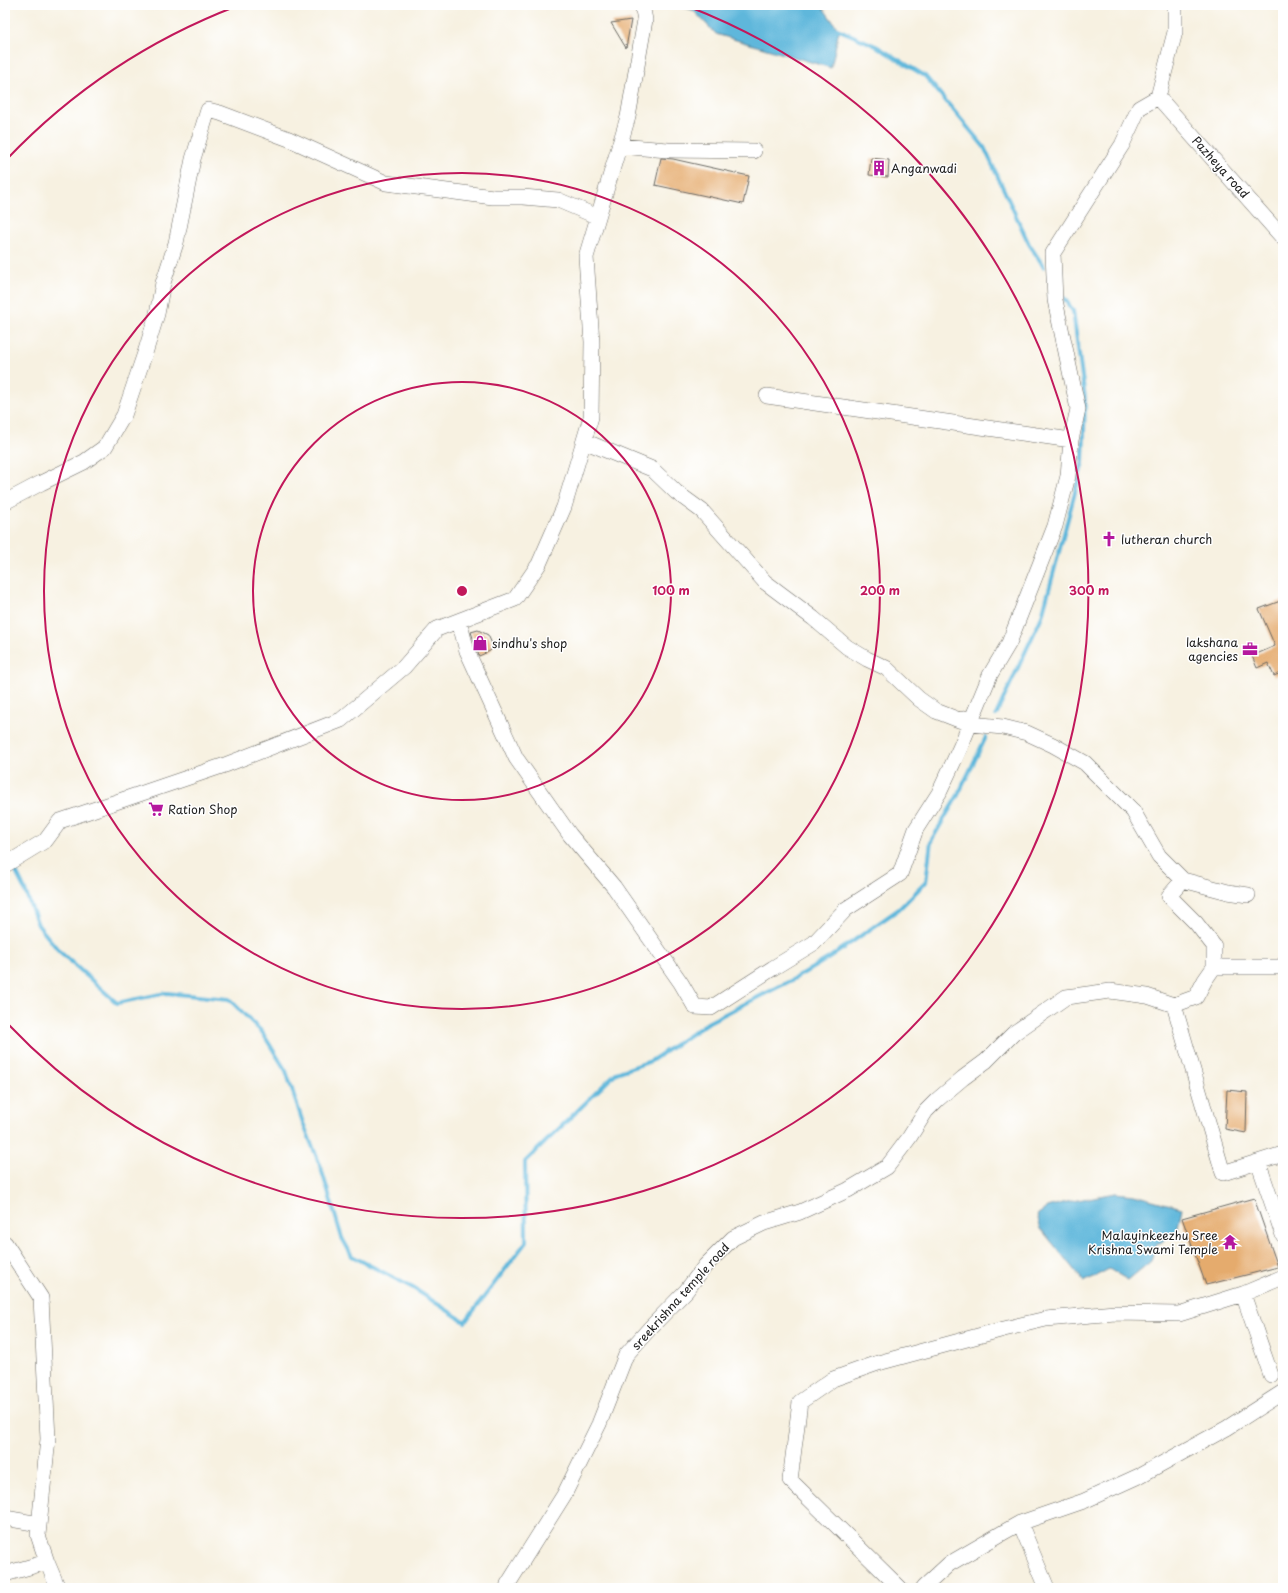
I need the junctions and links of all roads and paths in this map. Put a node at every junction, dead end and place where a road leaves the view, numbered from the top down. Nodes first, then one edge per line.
1 (642, 5) edge
2 (1175, 5) edge
3 (1158, 97) junction
4 (619, 146) junction
5 (754, 151) dead end
6 (598, 217) junction
7 (1283, 238) edge
8 (767, 396) dead end
9 (1071, 440) junction
10 (584, 441) junction
11 (5, 502) edge
12 (459, 621) junction
13 (967, 720) junction
14 (5, 865) edge
15 (1183, 880) junction
16 (1248, 895) dead end
17 (1283, 965) edge
18 (1214, 967) junction
19 (1174, 1005) junction
20 (1283, 1154) edge
21 (1258, 1162) junction
22 (1283, 1236) edge
23 (5, 1243) edge
24 (1283, 1277) edge
25 (1243, 1294) junction
26 (1272, 1375) dead end
27 (1283, 1392) edge
28 (5, 1518) edge
29 (40, 1524) junction
30 (1020, 1524) junction
31 (47, 1562) junction
32 (5, 1574) edge
33 (58, 1588) edge
34 (507, 1588) edge
35 (900, 1588) edge
36 (923, 1588) edge
37 (1047, 1588) edge

1 - 4 street
2 - 3 street
3 - 7 street, Pazheya road
3 - 9 street
4 - 5 street
4 - 6 street
6 - 10 street
6 - 11 street
8 - 9 street
9 - 13 street
10 - 12 street
10 - 13 street
12 - 13 street
12 - 14 street
13 - 15 street
15 - 16 street
15 - 18 street
17 - 18 street
18 - 19 street
19 - 21 street
19 - 34 street, sreekrishna temple road
20 - 21 street
21 - 22 street
23 - 29 street
24 - 25 street
25 - 26 street
25 - 35 street
27 - 30 street
28 - 29 street
29 - 31 street
30 - 36 street
30 - 37 street
31 - 32 street
31 - 33 street

